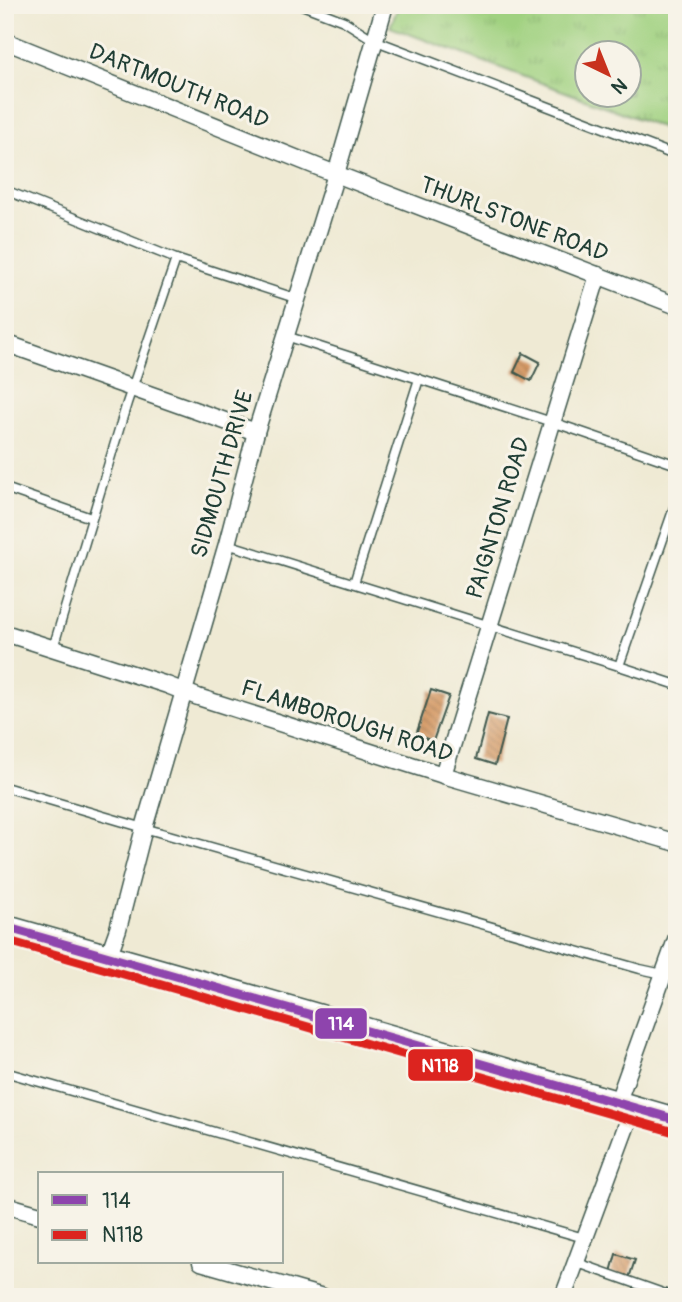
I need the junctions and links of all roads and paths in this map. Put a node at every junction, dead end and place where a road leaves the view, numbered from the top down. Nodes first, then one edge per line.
1 (302, 5) edge
2 (385, 5) edge
3 (374, 40) junction
4 (5, 41) edge
5 (677, 156) edge
6 (336, 174) junction
7 (5, 190) edge
8 (176, 258) junction
9 (598, 275) junction
10 (298, 299) junction
11 (677, 306) edge
12 (286, 336) junction
13 (5, 343) edge
14 (419, 379) junction
15 (132, 388) junction
16 (552, 422) junction
17 (256, 432) junction
18 (677, 465) edge
19 (5, 488) edge
20 (677, 499) edge
21 (91, 518) junction
22 (227, 544) junction
23 (354, 583) junction
24 (488, 625) junction
25 (5, 633) edge
26 (53, 648) junction
27 (619, 666) junction
28 (677, 685) edge
29 (184, 691) junction
30 (443, 775) junction
31 (5, 787) edge
32 (144, 828) junction
33 (677, 844) edge
34 (5, 927) edge
35 (677, 937) edge
36 (108, 957) junction
37 (670, 977) edge
38 (5, 1072) edge
39 (625, 1106) junction
40 (677, 1120) edge
41 (5, 1205) edge
42 (38, 1214) edge
43 (584, 1237) junction
44 (575, 1262) junction
45 (208, 1264) edge
46 (323, 1297) edge
47 (563, 1297) edge
48 (674, 1297) edge

1 - 3 lane
2 - 3 street, SIDMOUTH DRIVE
3 - 5 lane
3 - 6 street, SIDMOUTH DRIVE
4 - 6 street, DARTMOUTH ROAD
6 - 9 street, THURLSTONE ROAD
6 - 10 street, SIDMOUTH DRIVE
7 - 8 lane
8 - 10 lane
8 - 15 lane
9 - 11 street, THURLSTONE ROAD
9 - 16 street, PAIGNTON ROAD
10 - 12 street, SIDMOUTH DRIVE
12 - 14 lane
12 - 17 street, SIDMOUTH DRIVE
13 - 15 street
14 - 16 lane
14 - 23 lane
15 - 17 street
15 - 21 lane
16 - 18 lane
16 - 24 street, PAIGNTON ROAD
17 - 22 street, SIDMOUTH DRIVE
19 - 21 lane
20 - 27 lane
21 - 26 lane
22 - 23 lane
22 - 29 street, SIDMOUTH DRIVE
23 - 24 lane
24 - 27 lane
24 - 30 street, PAIGNTON ROAD
25 - 26 street, FLAMBOROUGH ROAD
26 - 29 street, FLAMBOROUGH ROAD
27 - 28 lane
29 - 30 street, FLAMBOROUGH ROAD
29 - 32 street, SIDMOUTH DRIVE
30 - 33 street, FLAMBOROUGH ROAD
31 - 32 lane
32 - 36 street, SIDMOUTH DRIVE
32 - 37 lane
34 - 36 street
35 - 37 street
36 - 39 street
37 - 39 street
38 - 43 lane
39 - 40 street
39 - 43 street
41 - 42 street
43 - 44 street
44 - 47 street
44 - 48 lane
45 - 46 street

